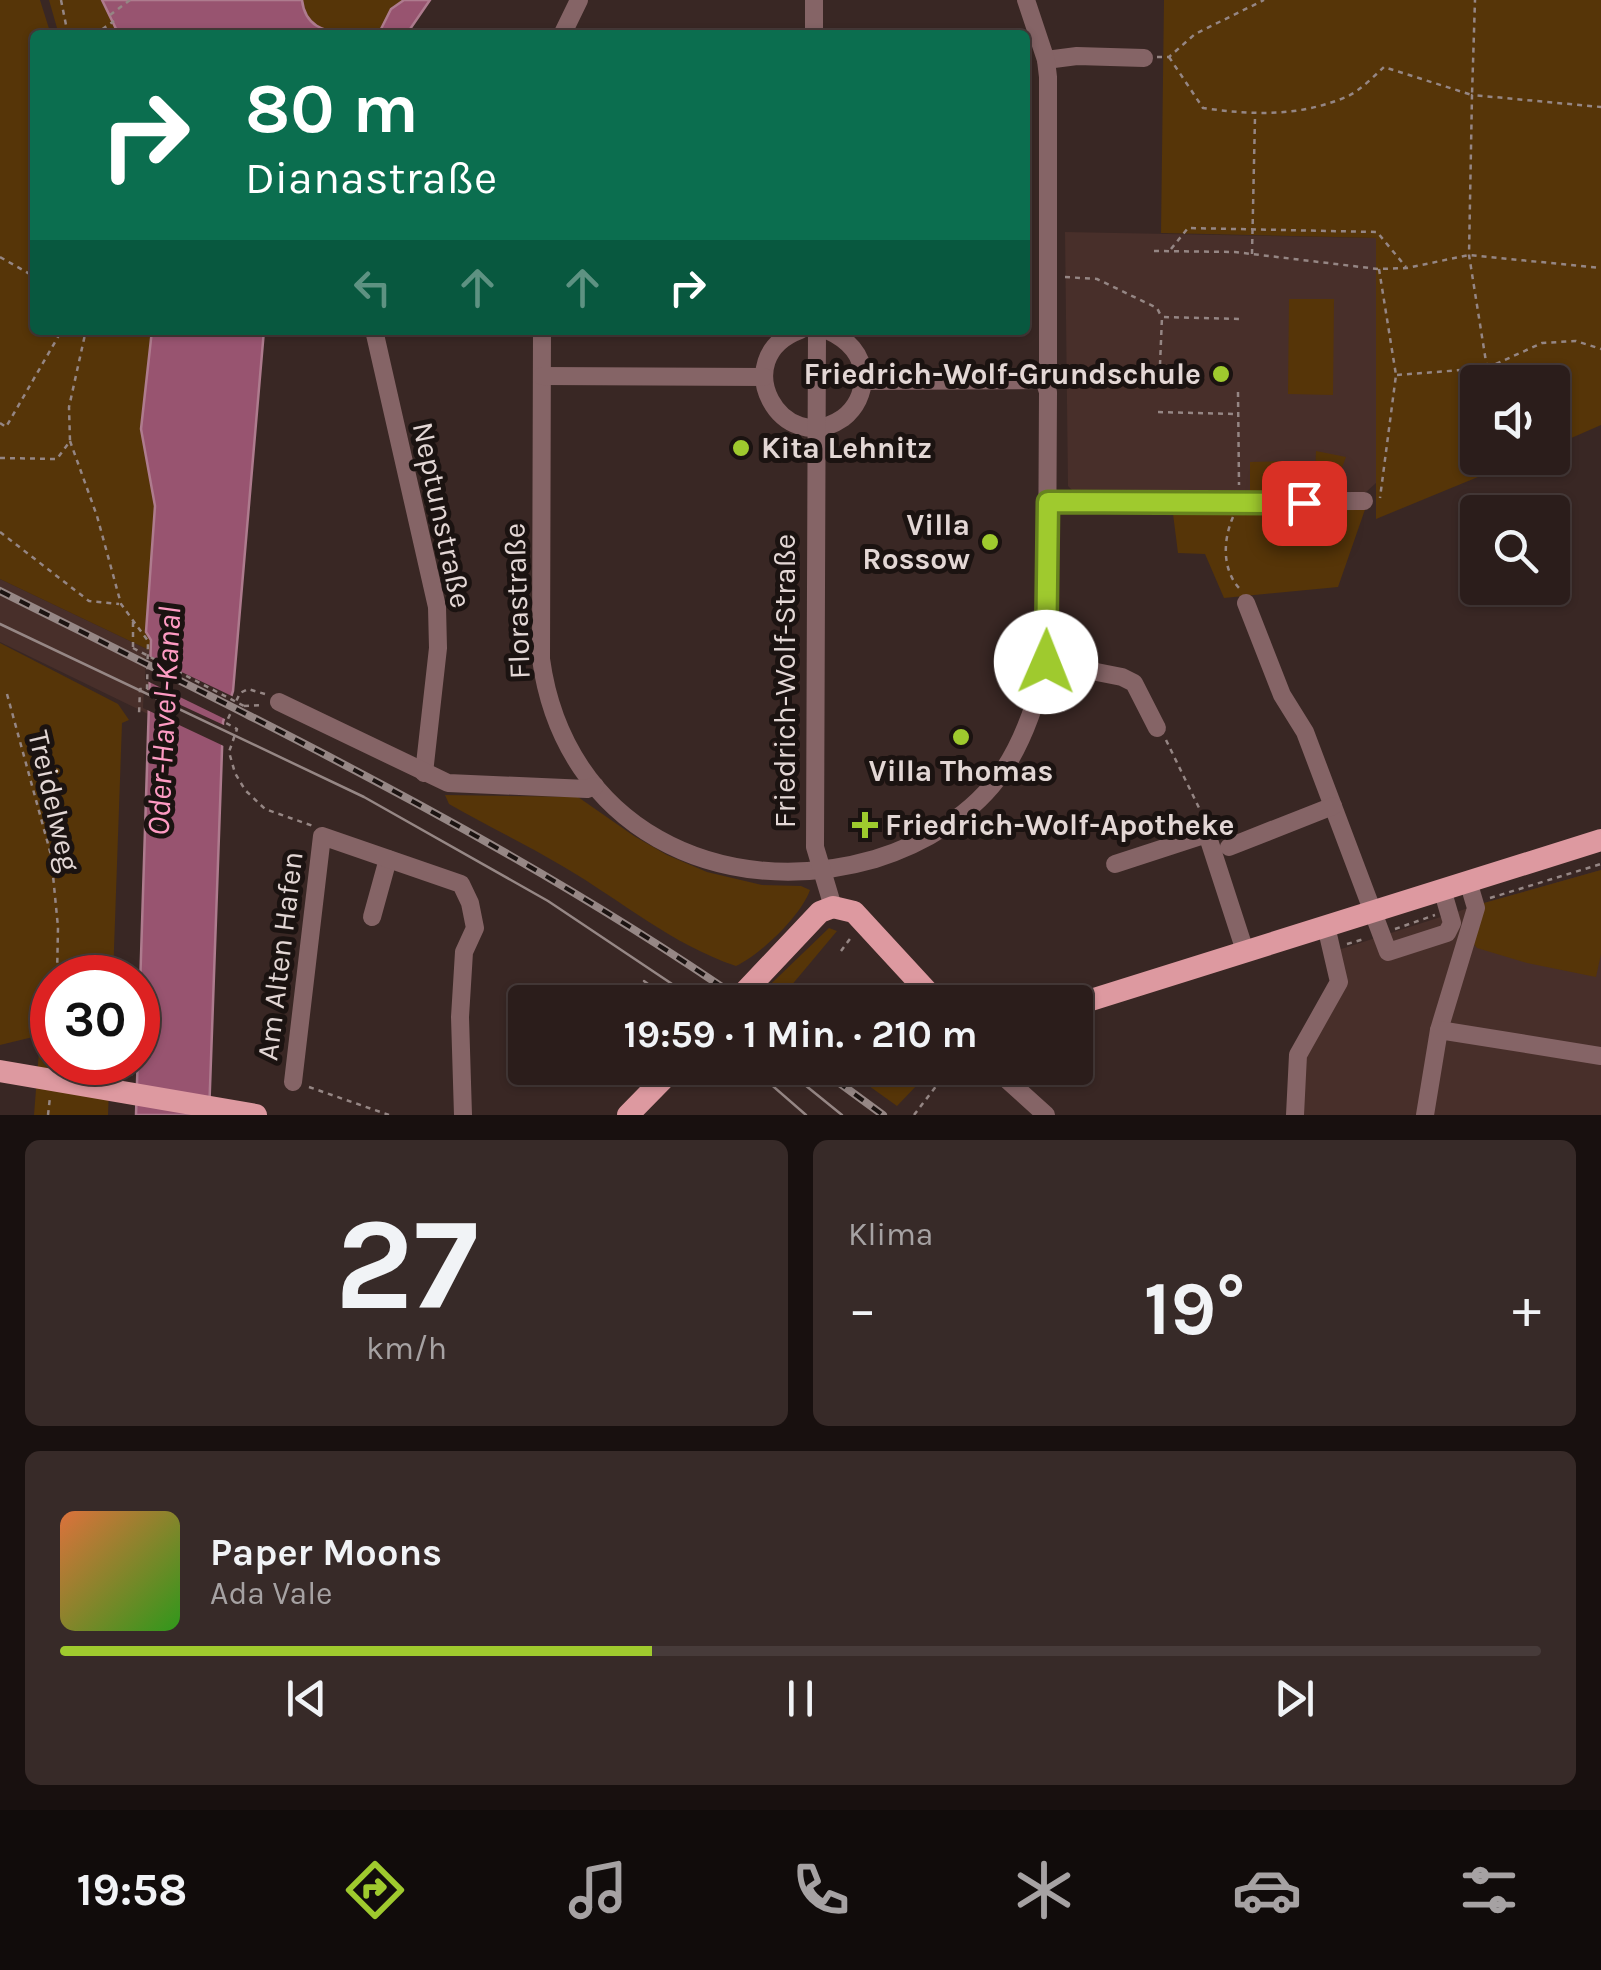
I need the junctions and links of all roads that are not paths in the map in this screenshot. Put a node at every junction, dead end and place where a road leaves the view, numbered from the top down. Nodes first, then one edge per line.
1 (579, 0) edge
2 (814, 0) edge
3 (1026, 0) edge
4 (564, 30) edge
5 (814, 30) edge
6 (1144, 58) road end
7 (1046, 60) junction
8 (375, 335) edge
9 (542, 335) edge
10 (789, 335) edge
11 (817, 335) edge
12 (838, 335) edge
13 (542, 376) junction
14 (764, 377) junction
15 (1049, 380) junction
16 (863, 381) junction
17 (816, 427) junction
18 (1364, 501) road end
19 (1048, 502) junction
20 (1246, 603) road end
21 (1046, 662) junction
22 (279, 702) road end
23 (1157, 728) road end
24 (424, 773) junction
25 (595, 786) junction
26 (1333, 806) junction
27 (1601, 840) edge
28 (1229, 847) dead end
29 (388, 859) junction
30 (1116, 864) dead end
31 (822, 871) junction
32 (1468, 881) junction
33 (1442, 889) junction
34 (833, 907) junction
35 (1374, 911) junction
36 (372, 917) dead end
37 (1326, 926) junction
38 (1245, 951) junction
39 (751, 985) edge
40 (921, 985) edge
41 (1093, 999) edge
42 (1439, 1030) junction
43 (1601, 1053) edge
44 (0, 1070) edge
45 (294, 1082) road end
46 (657, 1085) edge
47 (1013, 1085) edge
48 (256, 1115) edge
49 (463, 1115) edge
50 (628, 1115) edge
51 (1046, 1115) edge
52 (1295, 1115) edge
53 (1425, 1115) edge

1 - 4 street
2 - 5 street
3 - 7 street, Florastraße
6 - 7 street
7 - 15 street, Florastraße
8 - 24 street, Neptunstraße
9 - 13 street, Florastraße
10 - 14 street
11 - 17 street, Friedrich-Wolf-Straße
12 - 16 street
13 - 14 street
13 - 25 street, Florastraße
14 - 17 street
15 - 16 street
15 - 19 street, Florastraße
16 - 17 street
17 - 31 street, Friedrich-Wolf-Straße
18 - 19 street
19 - 21 street, Florastraße
20 - 26 street
21 - 23 street
21 - 31 street, Florastraße
22 - 24 street
24 - 25 street
25 - 31 street, Florastraße
26 - 28 street
26 - 35 street
27 - 32 main road
29 - 36 street
29 - 45 street, Am Alten Hafen
29 - 49 street
30 - 38 street
31 - 34 street, Friedrich-Wolf-Straße
32 - 33 main road
32 - 42 street
33 - 35 main road
33 - 35 street
34 - 39 main road
34 - 40 main road
35 - 37 main road
37 - 38 main road
37 - 52 street
38 - 41 main road
42 - 43 street
42 - 53 street
44 - 48 main road
46 - 50 main road
47 - 51 street

